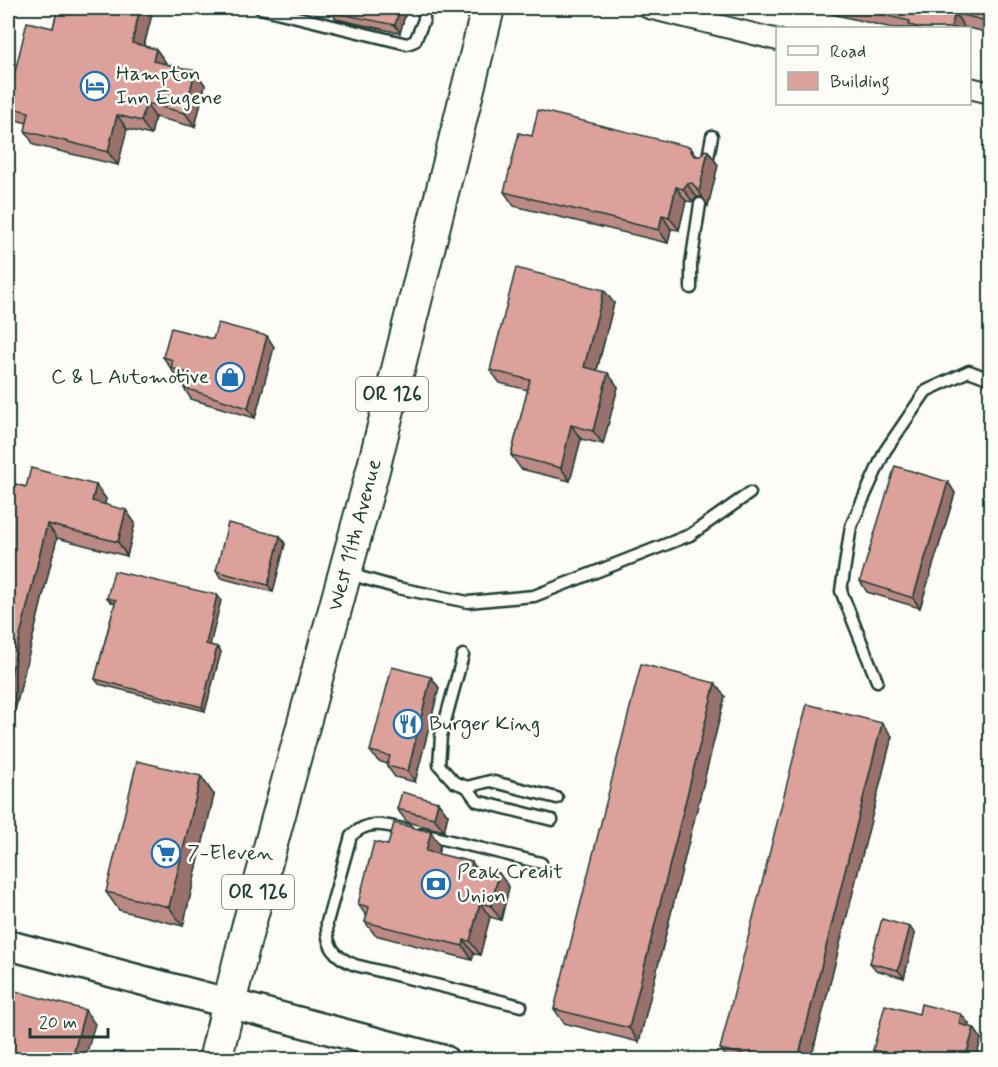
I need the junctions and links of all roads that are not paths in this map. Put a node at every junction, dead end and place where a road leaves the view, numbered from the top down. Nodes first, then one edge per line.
1 (260, 8) edge
2 (424, 8) edge
3 (488, 8) edge
4 (649, 8) edge
5 (776, 40) edge
6 (971, 88) edge
7 (990, 93) edge
8 (712, 136) dead end
9 (707, 162) edge
10 (700, 204) edge
11 (691, 288) dead end
12 (990, 379) edge
13 (750, 493) dead end
14 (345, 573) junction
15 (463, 655) dead end
16 (877, 681) dead end
17 (467, 787) junction
18 (557, 798) dead end
19 (552, 820) dead end
20 (541, 863) dead end
21 (8, 945) edge
22 (229, 1005) junction
23 (520, 1006) dead end
24 (215, 1059) edge
25 (444, 1059) edge

1 - 2 lane
3 - 14 main road, West 11th Avenue / OR 126
4 - 5 street
6 - 7 street
8 - 9 lane
10 - 11 lane
12 - 16 lane
13 - 14 lane
14 - 22 main road, West 11th Avenue / OR 126
15 - 17 lane
17 - 18 lane
17 - 19 lane
20 - 23 lane
21 - 22 main road
22 - 24 main road, West 11th Avenue / OR 126
22 - 25 main road

